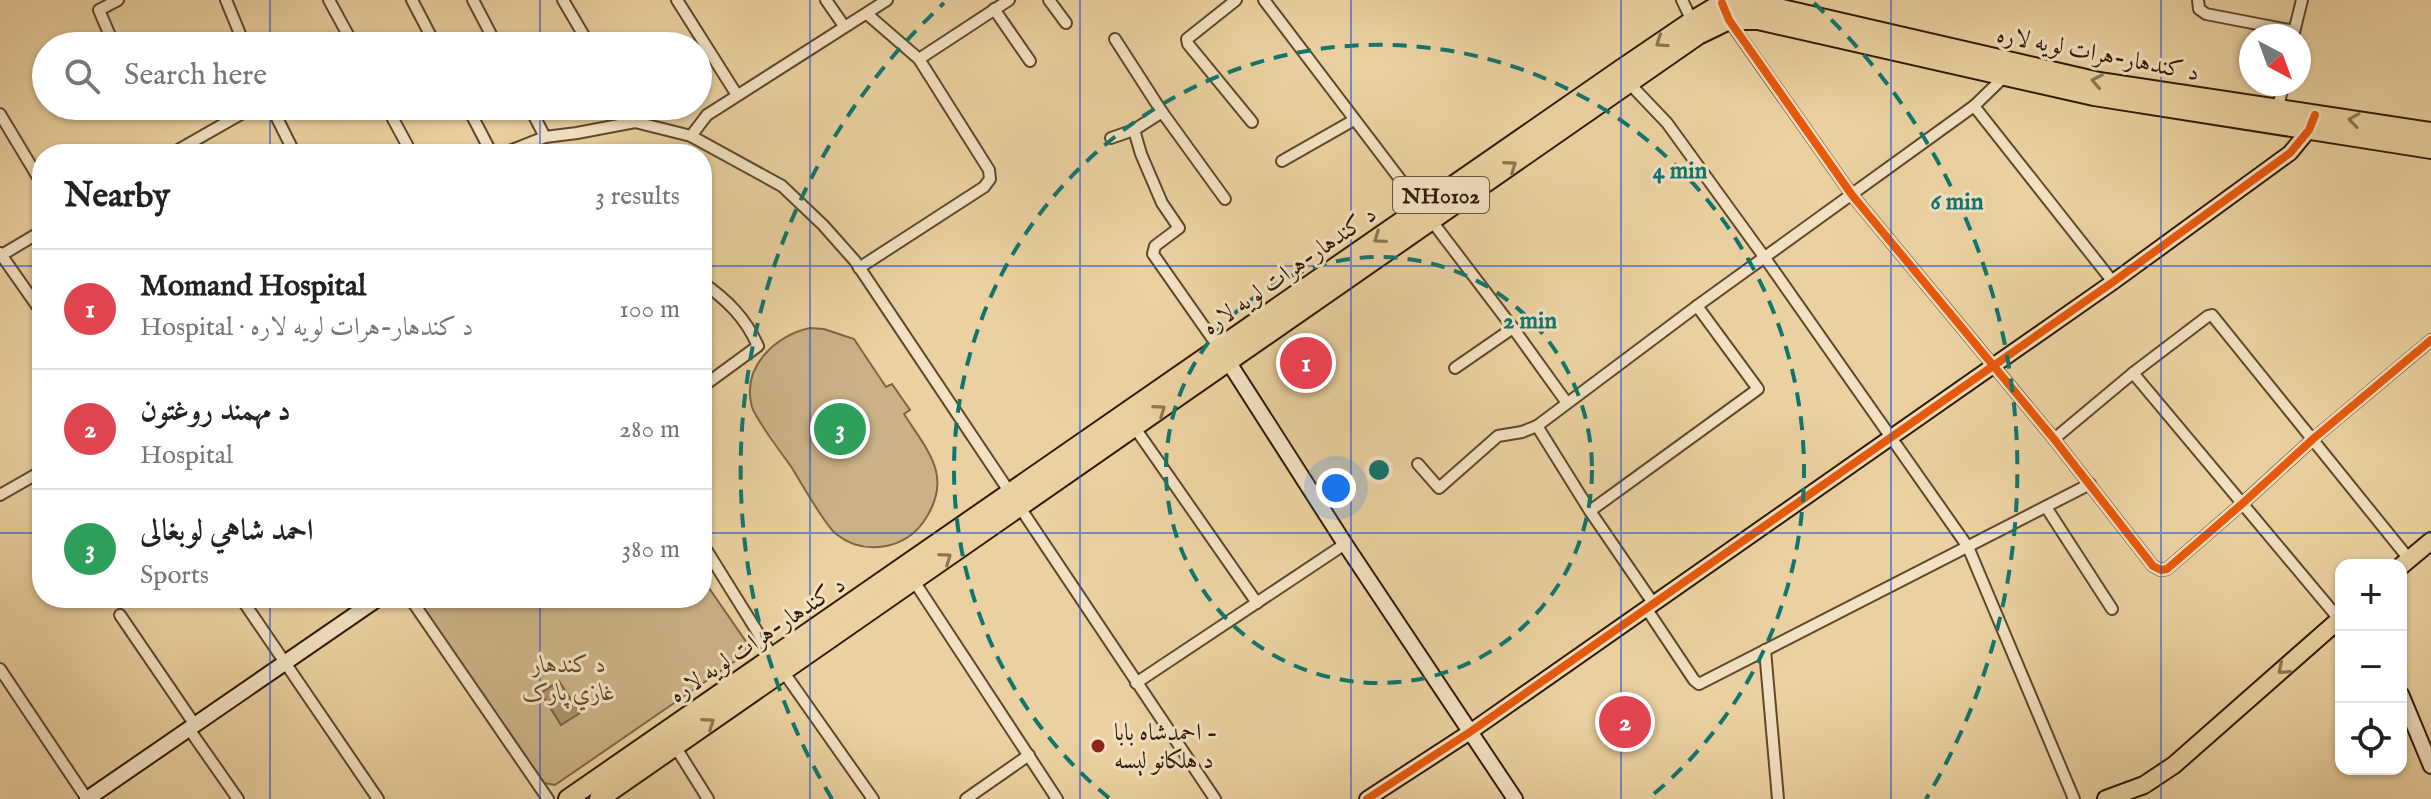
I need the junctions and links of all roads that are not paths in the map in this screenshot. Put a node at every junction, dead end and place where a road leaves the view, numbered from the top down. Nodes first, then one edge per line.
1 (118, 0) edge
2 (226, 0) edge
3 (329, 0) edge
4 (412, 0) edge
5 (473, 0) edge
6 (563, 0) edge
7 (677, 0) edge
8 (826, 0) edge
9 (887, 0) edge
10 (1009, 0) edge
11 (1049, 0) edge
12 (1236, 0) edge
13 (1264, 0) edge
14 (1682, 0) edge
15 (2198, 0) edge
16 (2302, 0) edge
17 (994, 9) junction
18 (1726, 11) junction
19 (867, 14) junction
20 (1692, 21) junction
21 (1066, 23) dead end
22 (2252, 24) edge
23 (2296, 24) edge
24 (844, 26) junction
25 (108, 32) edge
26 (239, 32) edge
27 (346, 32) edge
28 (429, 32) edge
29 (490, 32) edge
30 (582, 32) edge
31 (697, 32) edge
32 (1115, 39) dead end
33 (712, 55) edge
34 (919, 59) junction
35 (1030, 61) dead end
36 (2007, 70) junction
37 (1625, 77) junction
38 (737, 95) junction
39 (2280, 96) edge
40 (1974, 106) junction
41 (712, 112) edge
42 (1162, 112) junction
43 (0, 114) edge
44 (2276, 116) junction
45 (231, 120) edge
46 (278, 120) edge
47 (394, 120) edge
48 (474, 120) edge
49 (536, 120) edge
50 (703, 120) edge
51 (1354, 120) junction
52 (635, 122) joint
53 (1252, 122) dead end
54 (2312, 122) junction
55 (1134, 130) junction
56 (2431, 132) edge
57 (691, 136) junction
58 (545, 137) junction
59 (1111, 138) dead end
60 (189, 144) edge
61 (290, 144) edge
62 (407, 144) edge
63 (487, 144) edge
64 (527, 144) edge
65 (706, 144) edge
66 (712, 148) edge
67 (2431, 149) edge
68 (1282, 161) dead end
69 (32, 167) edge
70 (1852, 195) junction
71 (1225, 199) dead end
72 (1426, 215) junction
73 (32, 237) edge
74 (1, 255) edge
75 (1765, 258) junction
76 (859, 268) junction
77 (2113, 282) junction
78 (712, 289) edge
79 (32, 299) edge
80 (1697, 306) junction
81 (1513, 328) junction
82 (2431, 340) edge
83 (1224, 355) junction
84 (1994, 366) junction
85 (1455, 368) dead end
86 (2133, 373) junction
87 (712, 380) edge
88 (1567, 403) junction
89 (1537, 426) junction
90 (1135, 428) junction
91 (1892, 437) junction
92 (2054, 439) junction
93 (2313, 439) junction
94 (1418, 464) dead end
95 (32, 477) edge
96 (2090, 484) junction
97 (0, 495) edge
98 (1015, 500) junction
99 (2243, 503) junction
100 (2046, 507) junction
101 (1590, 511) junction
102 (2431, 541) edge
103 (1345, 544) junction
104 (1968, 547) junction
105 (712, 559) edge
106 (2402, 559) edge
107 (2407, 561) edge
108 (909, 574) junction
109 (1257, 603) junction
110 (1649, 605) junction
111 (248, 608) edge
112 (365, 608) edge
113 (417, 608) edge
114 (2112, 609) dead end
115 (2335, 613) edge
116 (120, 615) dead end
117 (2335, 623) edge
118 (1765, 650) junction
119 (287, 662) junction
120 (778, 664) junction
121 (0, 669) edge
122 (1136, 683) junction
123 (2405, 703) edge
124 (192, 727) junction
125 (1470, 732) junction
126 (670, 739) junction
127 (1029, 755) junction
128 (2431, 766) edge
129 (87, 799) edge
130 (238, 799) edge
131 (378, 799) edge
132 (548, 799) edge
133 (568, 799) edge
134 (599, 799) edge
135 (708, 799) edge
136 (873, 799) edge
137 (966, 799) edge
138 (1057, 799) edge
139 (1215, 799) edge
140 (1367, 799) edge
141 (1515, 799) edge
142 (1778, 799) edge
143 (2074, 799) edge
144 (2106, 799) edge

1 - 25 street
2 - 26 street
3 - 27 street
4 - 28 street
5 - 29 street
6 - 30 street
7 - 31 street
8 - 24 street
9 - 19 street
10 - 17 street
11 - 21 street
12 - 53 street
13 - 51 street
14 - 20 street
15 - 22 street
16 - 23 street
17 - 34 street
17 - 35 street
18 - 20 highway, د کندهار-هرات لويه لاره / NH0102
18 - 36 highway, د کندهار-هرات لويه لاره
18 - 37 highway, د کندهار-هرات لويه لاره / NH0102
18 - 70 street
19 - 24 street
19 - 34 street
20 -> 37 highway, د کندهار-هرات لويه لاره / NH0102
24 - 38 street
32 - 42 street
33 - 38 street
34 - 76 street
36 - 40 street
36 - 44 highway, د کندهار-هرات لويه لاره
37 - 72 highway, د کندهار-هرات لويه لاره / NH0102
37 - 75 street
38 - 41 street
39 - 44 street
40 - 70 street
40 - 77 street
42 - 55 street
42 - 71 street
43 - 69 street
44 - 54 highway, د کندهار-هرات لويه لاره
45 - 60 street
46 - 61 street
47 - 62 street
48 - 63 street
49 - 58 street
50 - 57 street
51 - 68 street
51 - 72 street
52 - 57 street
52 - 58 street
56 -> 54 highway, د کندهار-هرات لويه لاره
54 - 67 highway, د کندهار-هرات لويه لاره
54 - 77 street
55 - 59 street
55 - 83 street
57 - 65 street
58 - 64 street
66 - 76 street
70 - 75 street
70 - 84 street
72 - 81 street
72 - 83 highway, د کندهار-هرات لويه لاره / NH0102
73 - 74 street
74 - 79 street
75 - 80 street
75 - 91 street
76 - 98 street
77 - 84 street
78 - 87 street
80 - 88 street
80 - 101 street
81 - 85 street
81 - 88 street
82 - 93 street
90 -> 83 highway, د کندهار-هرات لويه لاره / NH0102
83 - 98 highway, د کندهار-هرات لويه لاره / NH0102
83 - 103 street
84 - 91 street
84 - 92 street
86 - 92 street
86 - 93 street
86 - 99 street
88 - 89 street
89 - 94 street
89 - 101 street
90 - 98 highway, د کندهار-هرات لويه لاره / NH0102
90 - 109 street
91 - 104 street
91 - 110 street
92 - 96 street
93 - 99 street
93 - 106 street
95 - 97 street
96 - 99 street
96 - 100 street
98 - 108 highway, د کندهار-هرات لويه لاره / NH0102
98 - 122 street
99 - 115 street
100 - 104 street
100 - 114 street
101 - 110 street
102 - 107 main road
103 - 109 street
103 - 125 street
104 - 118 street
104 - 143 street
105 - 120 street
108 - 120 highway, د کندهار-هرات لويه لاره / NH0102
108 - 127 street
109 - 122 street
110 - 118 street
110 - 125 street
111 - 119 street
112 - 119 street
113 - 132 street
116 - 124 street
117 -> 144 main road
118 - 142 street
119 - 124 street
119 - 131 street
120 - 126 highway, د کندهار-هرات لويه لاره / NH0102
120 - 136 street
121 - 129 street
122 - 139 street
123 - 128 street
124 - 129 street
124 - 130 street
125 - 140 street
125 - 141 street
126 - 133 highway, د کندهار-هرات لويه لاره / NH0102
126 - 134 highway, د کندهار-هرات لويه لاره / NH0102
126 - 135 street
127 - 137 street
127 - 138 street

